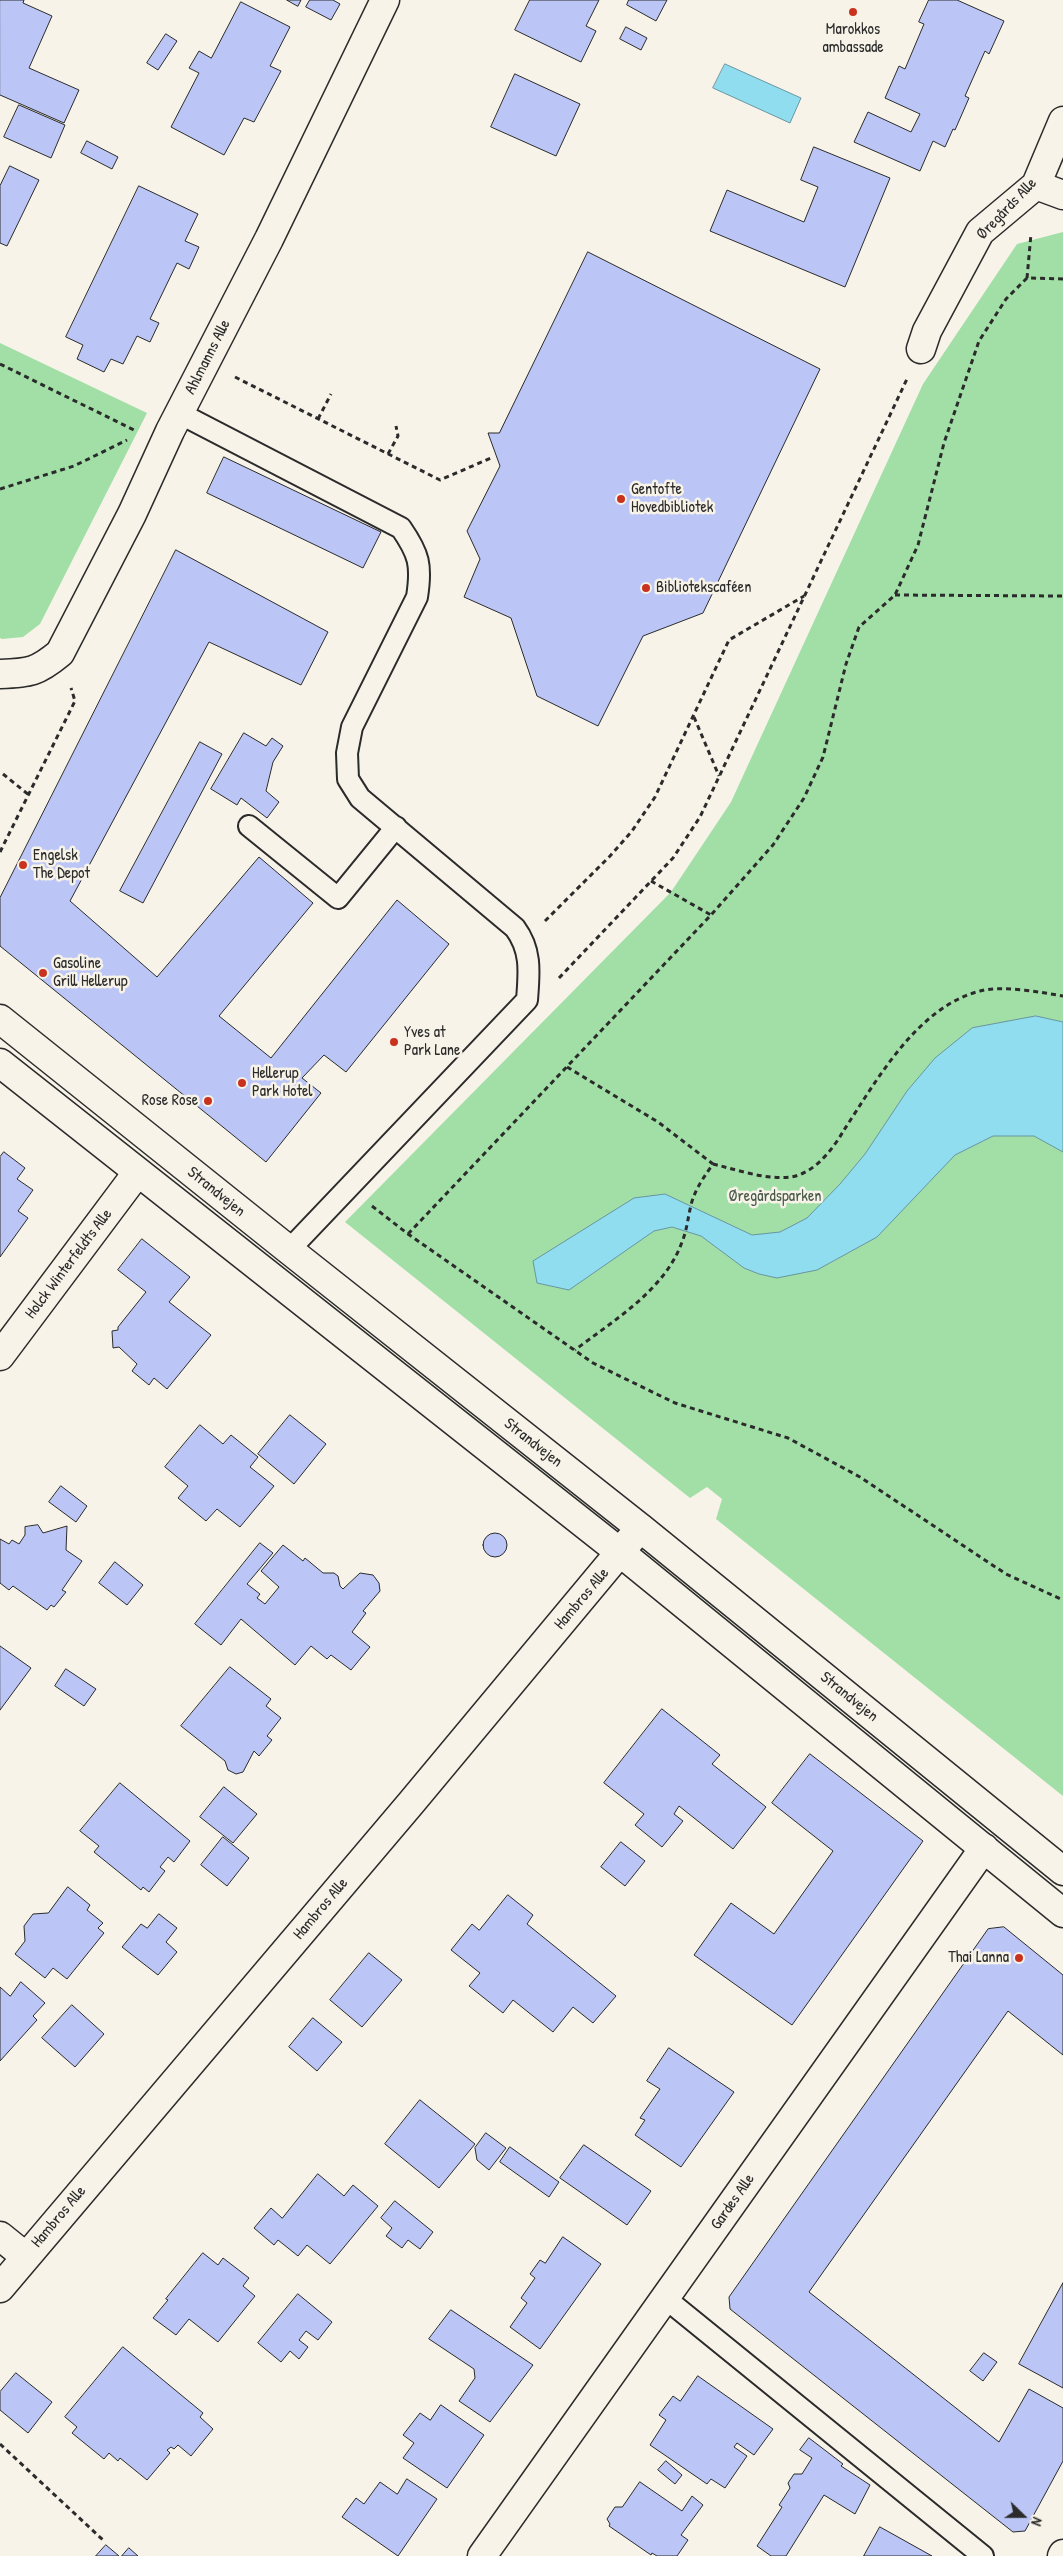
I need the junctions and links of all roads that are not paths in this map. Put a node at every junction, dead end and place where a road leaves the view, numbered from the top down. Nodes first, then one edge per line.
1 (385, 0) edge
2 (1063, 121) edge
3 (1036, 185) junction
4 (1063, 195) edge
5 (921, 349) road end
6 (165, 427) junction
7 (0, 674) edge
8 (250, 826) dead end
9 (396, 827) junction
10 (0, 1018) edge
11 (0, 1063) edge
12 (137, 1173) junction
13 (289, 1250) junction
14 (0, 1356) edge
15 (640, 1528) junction
16 (621, 1553) junction
17 (984, 1848) junction
18 (1063, 1871) edge
19 (1063, 1913) edge
20 (0, 2236) edge
21 (26, 2257) junction
22 (0, 2288) edge
23 (665, 2298) junction
24 (482, 2556) edge
25 (983, 2556) edge

1 - 6 street, Ahlmanns Alle
2 - 3 street, Øregårds Alle
3 - 4 street
3 - 5 street, Øregårds Alle
6 - 7 street, Ahlmanns Alle
6 - 9 lane
8 - 9 lane
9 - 13 lane
10 - 13 street, Strandvejen
11 - 12 street, Strandvejen
12 - 14 street, Holck Winterfeldts Alle
12 - 16 street, Strandvejen
13 - 15 street, Strandvejen
15 - 16 street, Hambros Alle
15 - 18 street, Strandvejen
16 - 17 street, Strandvejen
16 - 21 street, Hambros Alle
17 - 19 street, Strandvejen
17 - 23 street, Gardes Alle
20 - 21 street
21 - 22 street, Hambros Alle
23 - 24 street, Gardes Alle
23 - 25 lane

